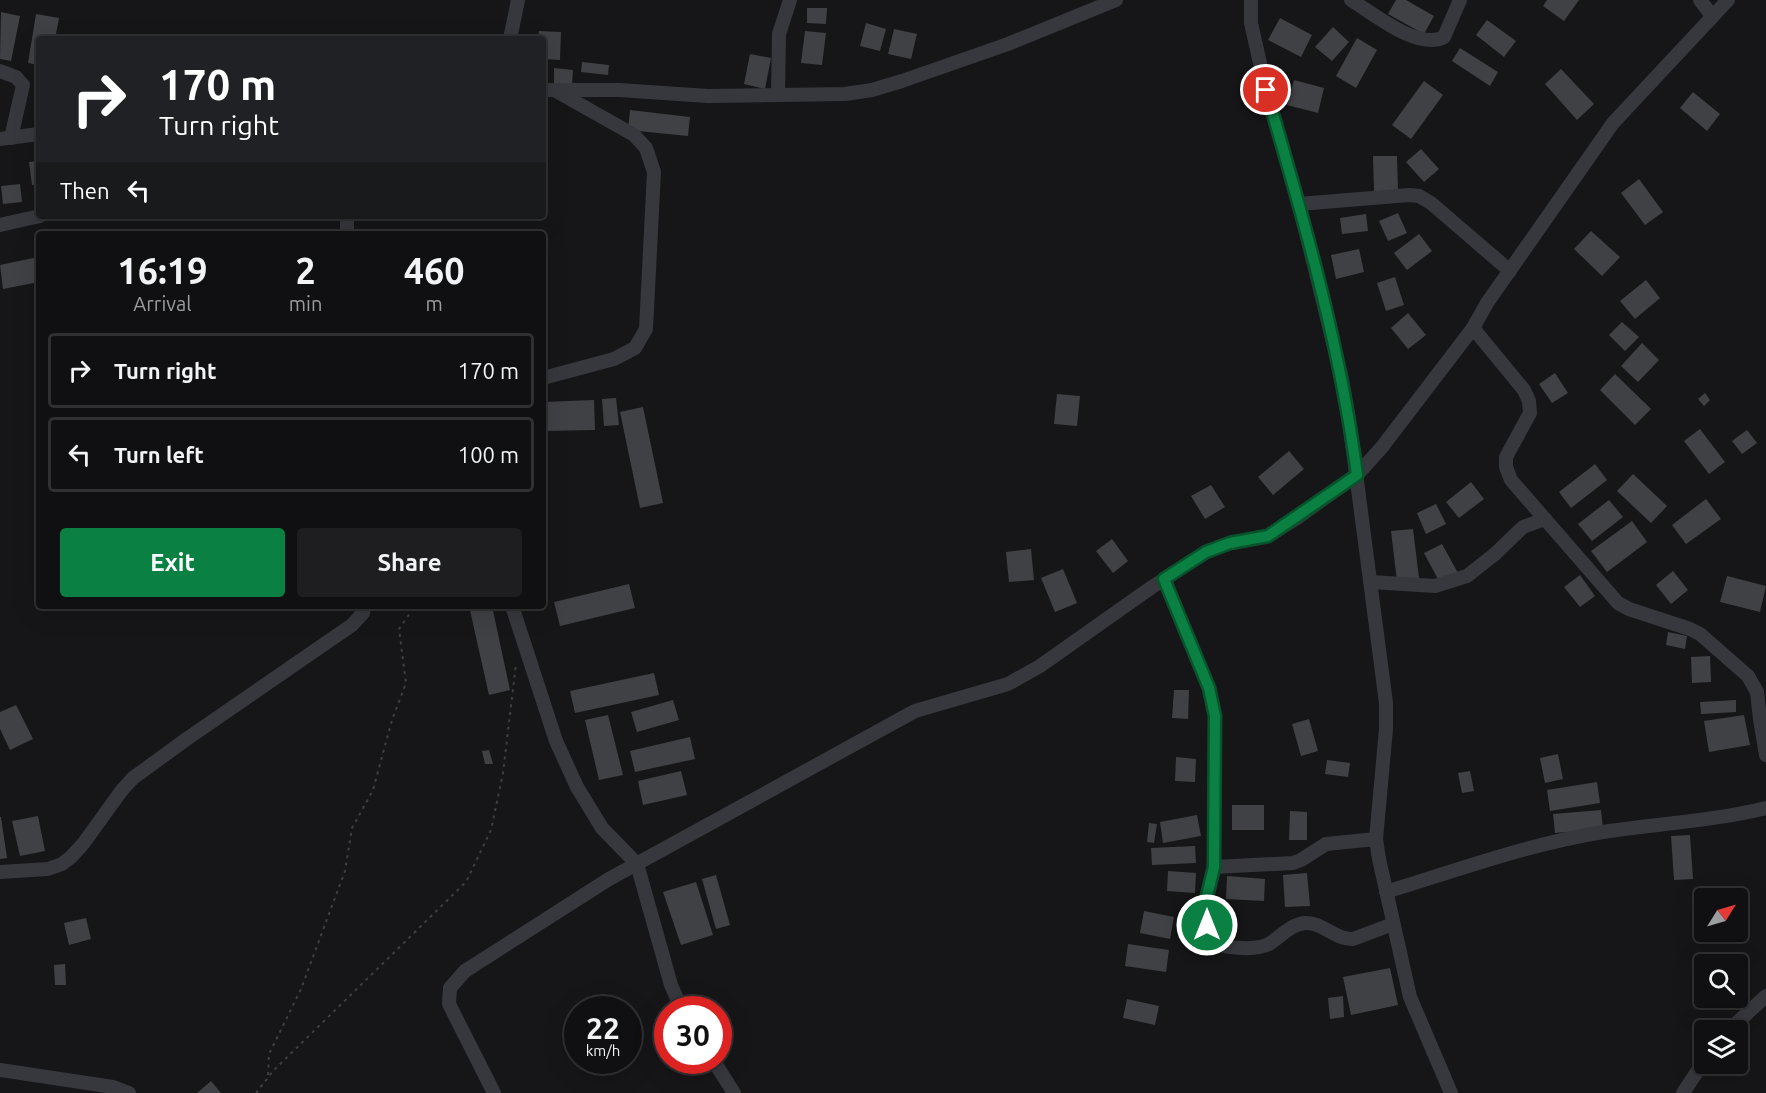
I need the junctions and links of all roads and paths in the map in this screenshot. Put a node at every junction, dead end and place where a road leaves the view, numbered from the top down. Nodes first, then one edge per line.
1 (518, 0) edge
2 (790, 0) edge
3 (1116, 0) edge
4 (1251, 0) edge
5 (1460, 0) edge
6 (1700, 0) edge
7 (1728, 0) edge
8 (1355, 1) edge
9 (1712, 16) junction
10 (511, 36) edge
11 (0, 71) edge
12 (548, 90) edge
13 (778, 95) junction
14 (36, 134) edge
15 (6, 139) edge
16 (1299, 204) junction
17 (36, 217) edge
18 (0, 225) edge
19 (1510, 271) junction
20 (1473, 328) junction
21 (546, 377) edge
22 (1357, 475) junction
23 (1545, 519) junction
24 (1164, 579) junction
25 (1371, 582) junction
26 (364, 609) edge
27 (413, 609) edge
28 (513, 609) edge
29 (517, 654) dead end
30 (1766, 755) edge
31 (1766, 808) edge
32 (1376, 839) junction
33 (637, 864) junction
34 (1214, 867) junction
35 (0, 872) edge
36 (1386, 892) junction
37 (1393, 924) junction
38 (676, 996) edge
39 (1766, 996) edge
40 (1740, 1020) edge
41 (0, 1071) edge
42 (722, 1074) edge
43 (1695, 1074) edge
44 (268, 1078) junction
45 (129, 1093) edge
46 (256, 1093) edge
47 (494, 1093) edge
48 (734, 1093) edge
49 (1451, 1093) edge
50 (1683, 1093) edge

1 - 10 street
2 - 13 street
3 - 13 street
4 - 16 street
5 - 8 street
6 - 9 street
7 - 9 street
9 - 19 street
11 - 15 street
12 - 13 street
12 - 21 street
14 - 15 street
16 - 19 street
16 - 22 street
17 - 18 street
19 - 20 street
20 - 22 street
20 - 23 street
22 - 24 street
22 - 25 street
23 - 25 street
23 - 30 street
24 - 33 street
24 - 34 street
25 - 32 street
26 - 35 street
27 - 44 path
28 - 33 street
29 - 44 path
31 - 36 street
32 - 34 street
32 - 36 street
33 - 38 street
33 - 47 street
34 - 37 street
36 - 37 street
37 - 49 street
39 - 40 street
41 - 45 street
42 - 48 street
43 - 50 street
44 - 46 path

